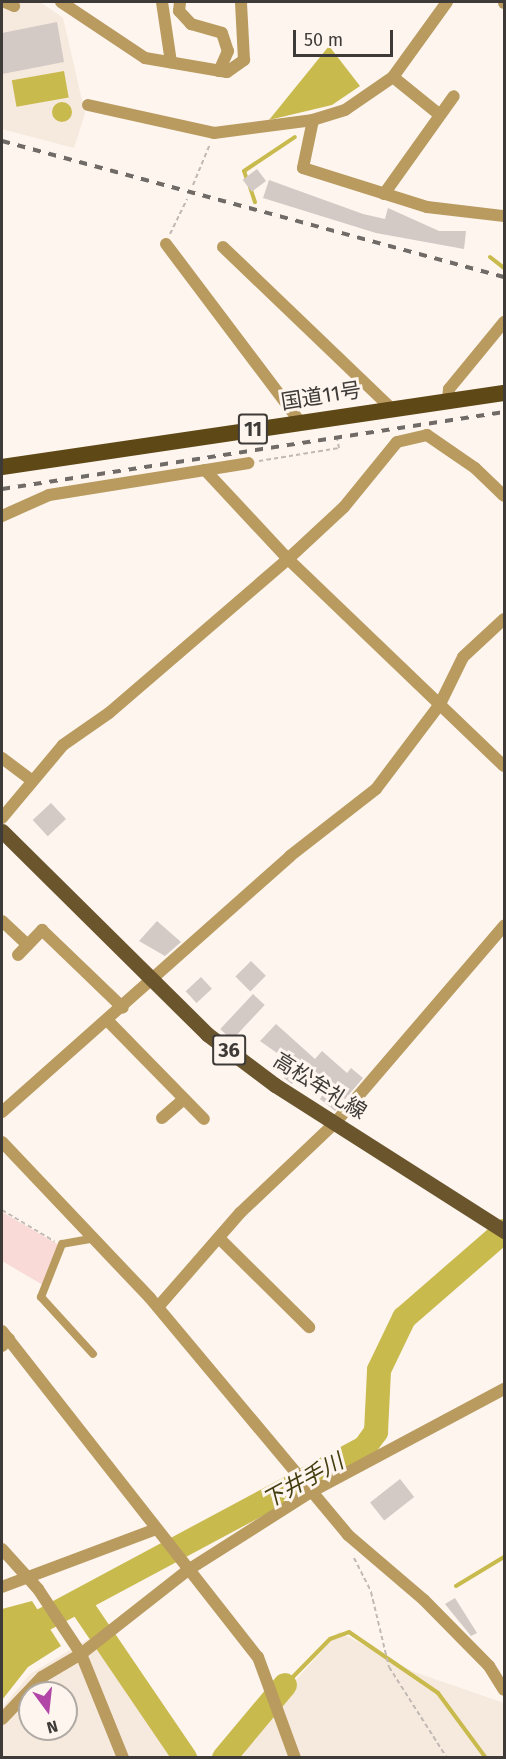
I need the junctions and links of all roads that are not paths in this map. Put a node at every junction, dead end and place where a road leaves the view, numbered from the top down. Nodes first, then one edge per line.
1 (65, 2) edge
2 (162, 2) edge
3 (180, 2) edge
4 (241, 2) edge
5 (447, 2) edge
6 (171, 62) junction
7 (219, 71) junction
8 (393, 77) junction
9 (454, 96) dead end
10 (88, 105) dead end
11 (440, 115) junction
12 (313, 120) junction
13 (384, 194) junction
14 (504, 216) edge
15 (166, 243) road end
16 (223, 247) dead end
17 (504, 322) edge
18 (504, 393) edge
19 (448, 400) junction
20 (391, 408) junction
21 (300, 422) junction
22 (248, 463) road end
23 (2, 467) edge
24 (205, 470) junction
25 (504, 496) edge
26 (2, 516) edge
27 (288, 559) junction
28 (504, 620) edge
29 (440, 704) junction
30 (2, 758) edge
31 (504, 766) edge
32 (30, 779) junction
33 (2, 818) edge
34 (2, 831) edge
35 (2, 921) edge
36 (504, 926) edge
37 (28, 945) junction
38 (18, 955) dead end
39 (153, 980) junction
40 (123, 1008) junction
41 (108, 1021) junction
42 (184, 1099) junction
43 (2, 1112) edge
44 (162, 1118) dead end
45 (204, 1119) dead end
46 (335, 1123) junction
47 (2, 1142) edge
48 (499, 1226) edge
49 (219, 1238) junction
50 (90, 1239) junction
51 (158, 1307) junction
52 (309, 1327) dead end
53 (4, 1339) edge
54 (93, 1354) dead end
55 (504, 1389) edge
56 (309, 1490) junction
57 (156, 1529) junction
58 (2, 1549) edge
59 (186, 1567) junction
60 (28, 1577) junction
61 (2, 1587) edge
62 (78, 1650) junction
63 (504, 1690) edge
64 (2, 1719) edge
65 (123, 1758) edge
66 (294, 1758) edge

1 - 6 street
2 - 6 street
3 - 7 street
4 - 7 street
5 - 8 street
6 - 7 street
8 - 11 street
8 - 12 street
9 - 11 street
10 - 12 street
11 - 13 street
12 - 13 street
13 - 14 street
15 - 21 street
16 - 20 street
17 - 19 street
18 - 19 highway, 国道11号 / 11
19 - 20 highway, 国道11号 / 11
20 - 21 highway, 国道11号 / 11
21 - 23 highway, 国道11号 / 11
22 - 24 street
24 - 26 street
24 - 27 street
25 - 27 street
27 - 29 street
27 - 32 street
28 - 29 street
29 - 31 street
29 - 39 street
30 - 32 street
32 - 33 street
34 - 39 main road, 高松牟礼線 / 36
35 - 37 street
36 - 46 street
37 - 38 street
37 - 40 street
39 - 40 street
39 - 46 main road, 高松牟礼線 / 36
40 - 41 street
41 - 42 street
41 - 43 street
42 - 44 street
42 - 45 street
46 - 48 main road, 高松牟礼線 / 36
46 - 49 street
47 - 50 street
49 - 51 street
49 - 52 street
50 - 51 street
50 - 54 lane
51 - 56 street
53 - 57 street
55 - 56 street
56 - 59 street
56 - 63 street
57 - 59 street
57 - 60 street
58 - 60 street
59 - 62 street
59 - 66 street
60 - 61 street
60 - 62 street
62 - 64 street
62 - 65 street

